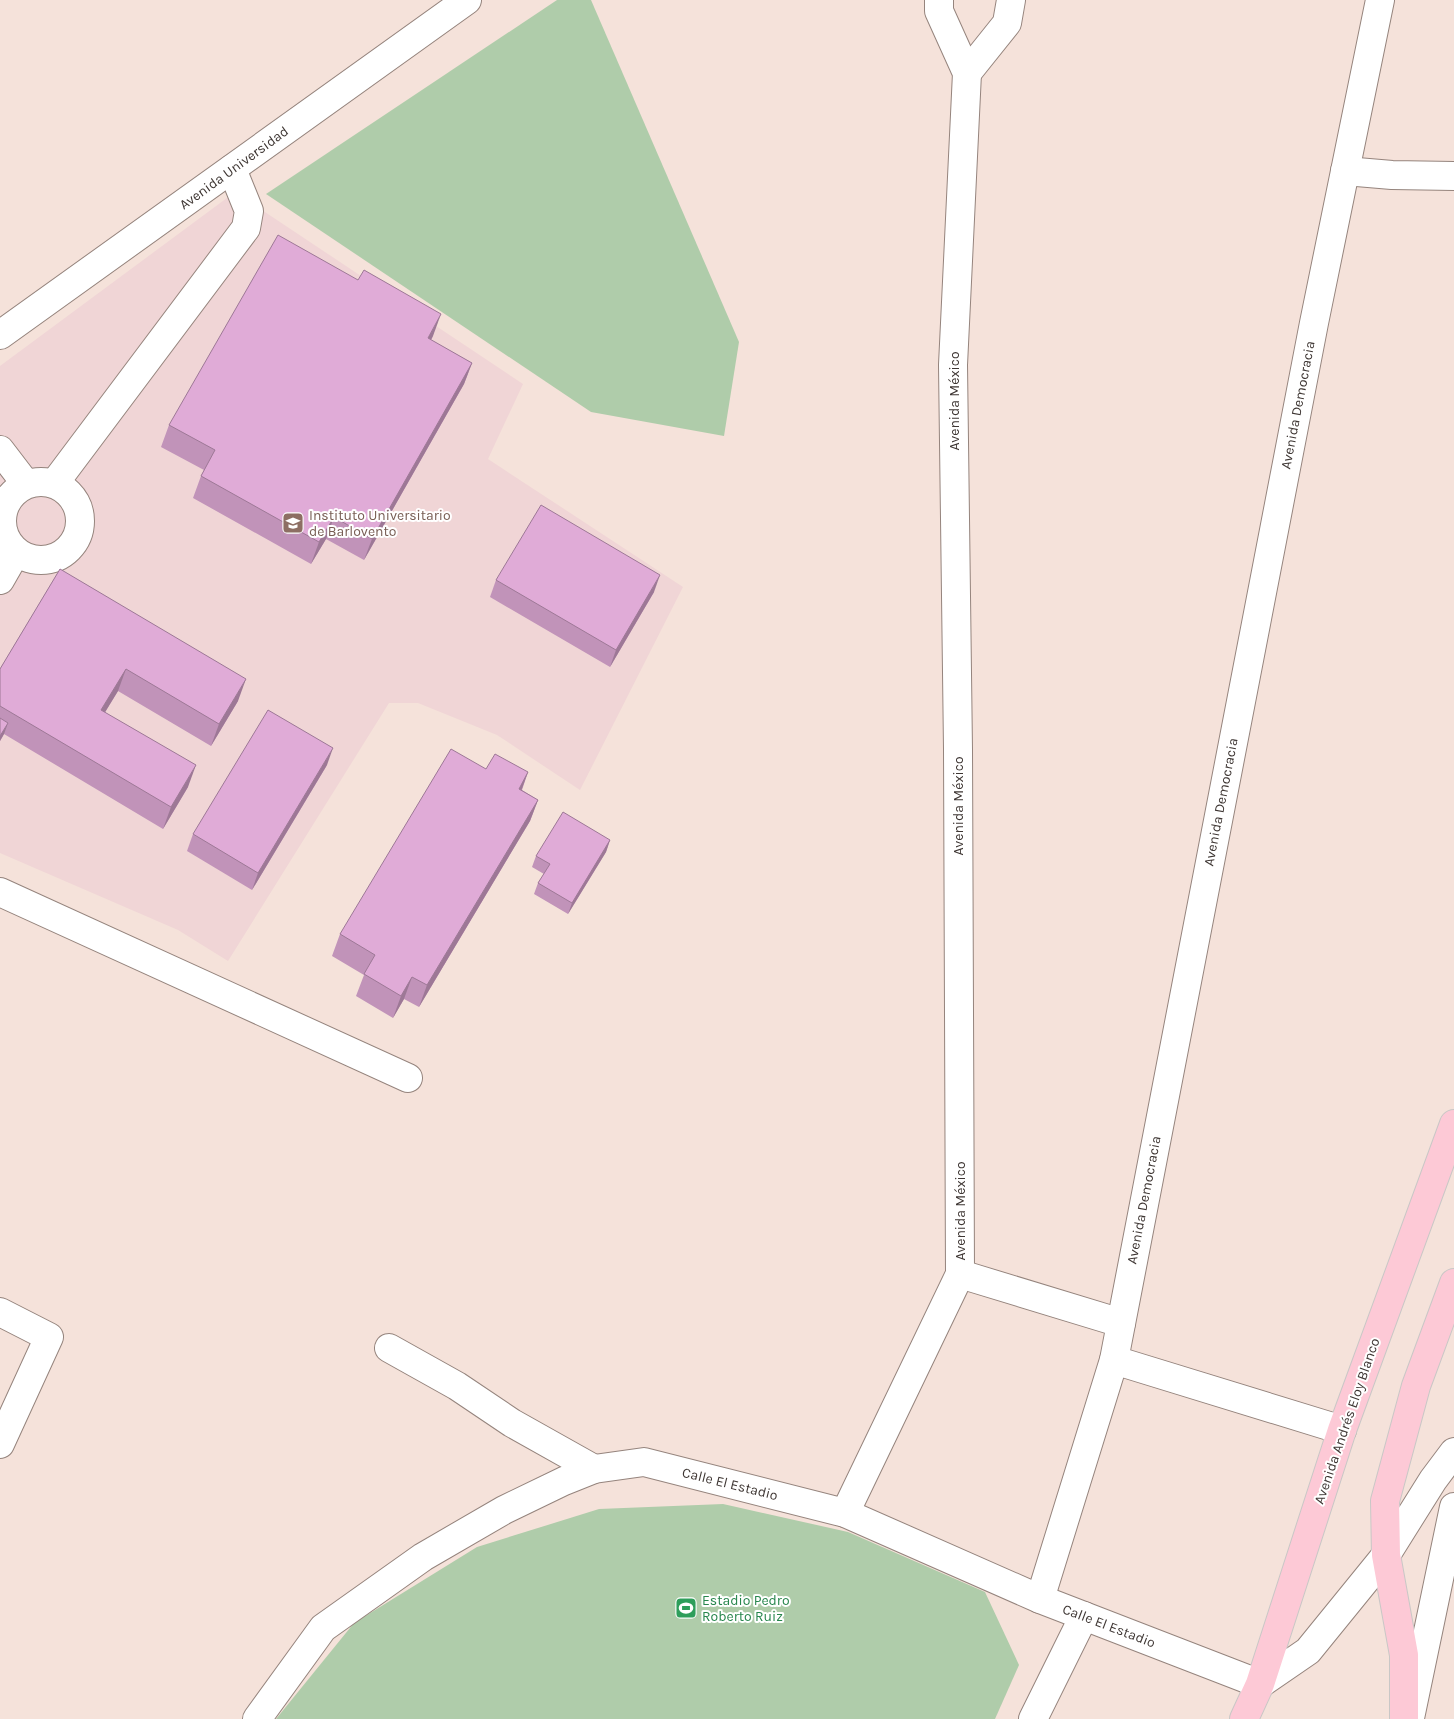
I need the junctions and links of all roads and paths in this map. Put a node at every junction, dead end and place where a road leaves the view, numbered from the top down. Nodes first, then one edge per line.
1 (468, 0) edge
2 (939, 0) edge
3 (1011, 0) edge
4 (1380, 0) edge
5 (967, 73) junction
6 (232, 169) junction
7 (1345, 171) junction
8 (1454, 176) edge
9 (0, 335) edge
10 (0, 450) edge
11 (26, 484) junction
12 (54, 484) junction
13 (16, 552) junction
14 (0, 580) edge
15 (0, 892) edge
16 (408, 1078) dead end
17 (1454, 1124) edge
18 (960, 1274) junction
19 (1454, 1283) edge
20 (0, 1312) edge
21 (1121, 1323) junction
22 (389, 1348) dead end
23 (1114, 1360) junction
24 (1342, 1430) junction
25 (0, 1444) edge
26 (1454, 1452) edge
27 (594, 1469) junction
28 (1454, 1507) edge
29 (845, 1513) junction
30 (1386, 1555) junction
31 (1040, 1599) junction
32 (1084, 1616) junction
33 (1260, 1684) junction
34 (257, 1719) edge
35 (1033, 1719) edge
36 (1244, 1719) edge
37 (1404, 1719) edge
38 (1409, 1719) edge

1 - 6 street, Avenida Universidad
2 - 5 street
3 - 5 street
4 - 7 street, Avenida Democracia
5 - 18 street, Avenida México
6 - 9 street, Avenida Universidad
6 - 12 street
7 - 8 street
7 - 21 street, Avenida Democracia
10 - 11 street
11 - 12 street
11 - 13 street
12 - 13 street
13 - 14 street
15 - 16 street
17 - 24 main road, Avenida Andrés Eloy Blanco
18 - 21 street
18 - 29 street, Avenida México
19 - 30 main road
20 - 25 street
21 - 23 street, Avenida Democracia
22 - 27 street
23 - 24 street
23 - 31 street, Avenida Democracia
24 - 33 main road, Avenida Andrés Eloy Blanco
26 - 30 street
27 - 29 street, Calle El Estadio
27 - 34 street, Calle El Estadio
28 - 38 street
29 - 31 street, Calle El Estadio
30 - 33 street
30 - 37 main road
31 - 32 street, Calle El Estadio
32 - 33 street, Calle El Estadio
32 - 35 street
33 - 36 main road, Avenida Andrés Eloy Blanco

